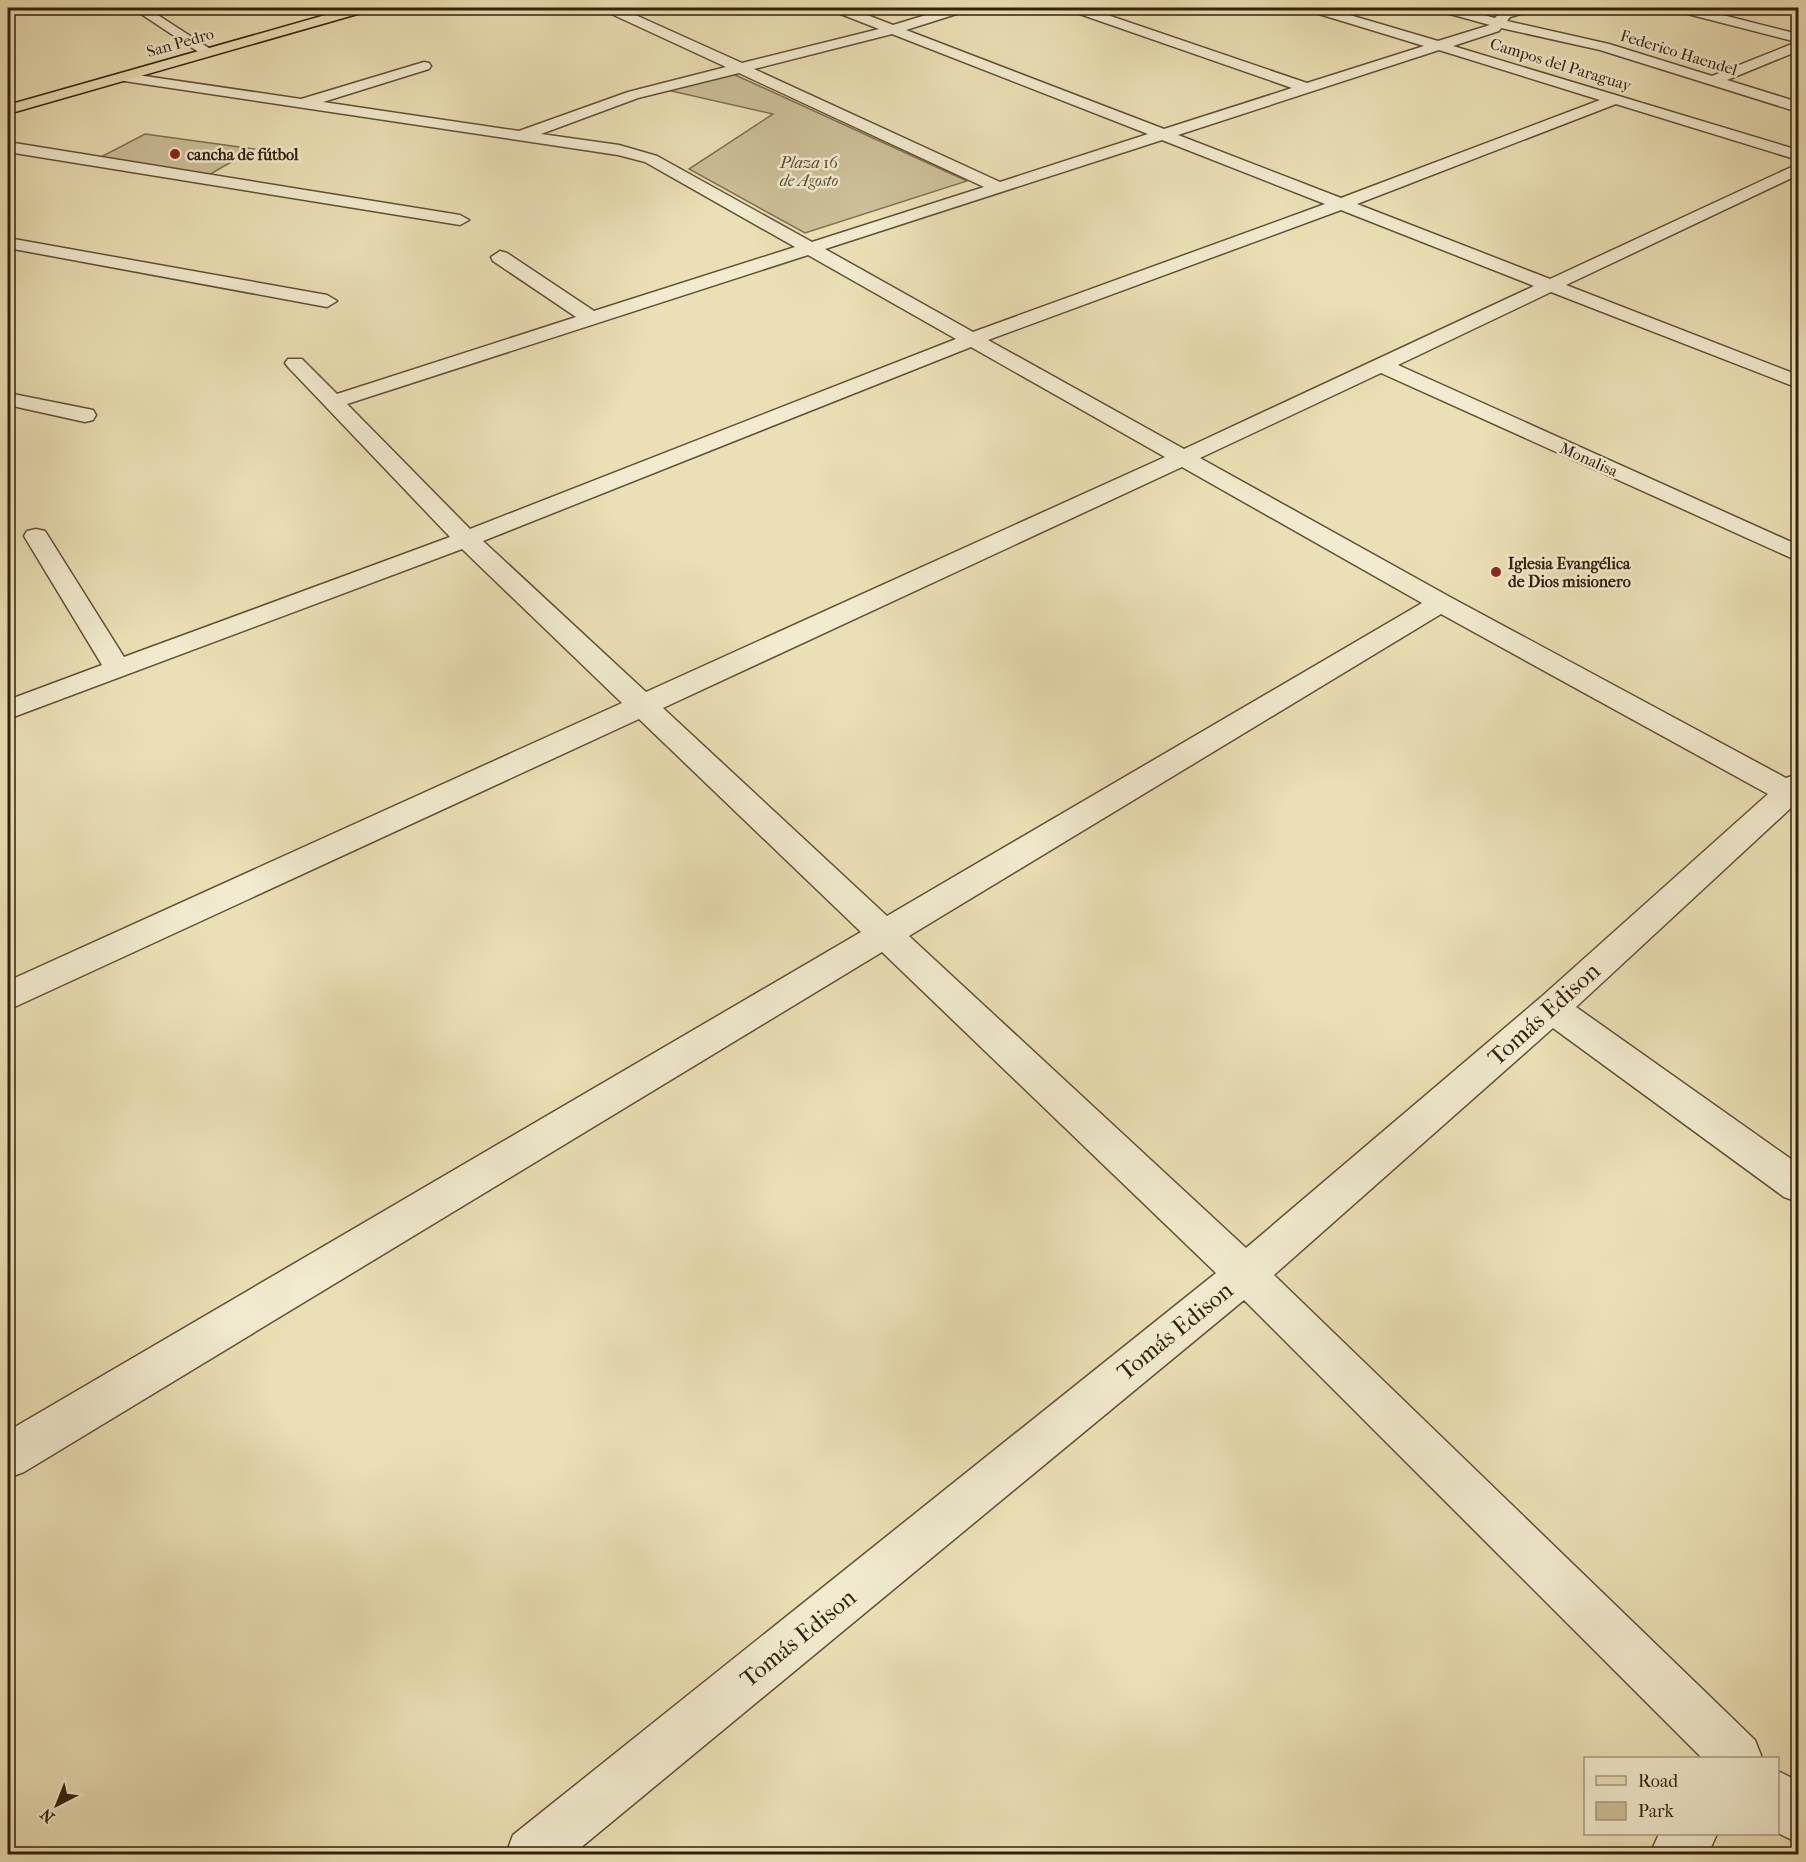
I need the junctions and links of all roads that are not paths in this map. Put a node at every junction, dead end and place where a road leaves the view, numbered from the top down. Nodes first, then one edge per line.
1 (140, 8) edge
2 (363, 8) edge
3 (610, 8) edge
4 (838, 8) edge
5 (961, 8) edge
6 (1076, 8) edge
7 (1314, 8) edge
8 (1444, 8) edge
9 (1526, 8) edge
10 (1681, 8) edge
11 (342, 10) edge
12 (1499, 24) junction
13 (891, 30) junction
14 (1798, 38) edge
15 (1437, 45) junction
16 (1798, 46) edge
17 (208, 52) junction
18 (424, 66) dead end
19 (738, 68) junction
20 (124, 77) junction
21 (1712, 81) junction
22 (1309, 89) junction
23 (1616, 99) junction
24 (298, 105) junction
25 (1798, 107) edge
26 (8, 110) edge
27 (1164, 135) junction
28 (520, 136) junction
29 (8, 147) edge
30 (1798, 154) edge
31 (1798, 170) edge
32 (1000, 188) junction
33 (1344, 203) junction
34 (460, 220) dead end
35 (8, 243) edge
36 (808, 248) junction
37 (500, 257) dead end
38 (1548, 285) junction
39 (327, 301) dead end
40 (592, 319) junction
41 (973, 339) junction
42 (295, 363) dead end
43 (1379, 364) junction
44 (1798, 381) edge
45 (8, 399) edge
46 (333, 402) junction
47 (85, 415) dead end
48 (1185, 457) junction
49 (36, 536) dead end
50 (466, 539) junction
51 (1798, 554) edge
52 (1441, 603) junction
53 (117, 668) junction
54 (644, 704) junction
55 (8, 710) edge
56 (1795, 791) edge
57 (885, 936) junction
58 (8, 996) edge
59 (1552, 1008) junction
60 (1798, 1185) edge
61 (1245, 1274) junction
62 (8, 1456) edge
63 (1736, 1757) edge
64 (1779, 1798) edge
65 (1798, 1817) edge
66 (1690, 1835) edge
67 (532, 1854) edge
68 (1676, 1854) edge

1 - 17 street
2 - 11 main road, San Pedro
3 - 19 street
4 - 13 street
5 - 13 street
6 - 22 street
7 - 15 street, Campos del Paraguay
8 - 12 street, Federico Haendel
9 - 12 street
10 - 14 street
11 - 17 main road, San Pedro
12 - 15 street
12 - 21 street, Federico Haendel
13 - 19 street
13 - 27 street
15 - 22 street
15 - 23 street, Campos del Paraguay
16 - 21 street
17 - 20 main road, San Pedro
18 - 24 street
19 - 28 street
19 - 32 street
20 - 24 street
20 - 26 main road, San Pedro
21 - 25 street, Federico Haendel
22 - 27 street
23 - 30 street, Campos del Paraguay
23 - 33 street
24 - 28 street
27 - 32 street
27 - 33 street
28 - 36 street
29 - 34 street
31 - 38 street
32 - 36 street
33 - 38 street
33 - 41 street
35 - 39 street
36 - 40 street
36 - 41 street
37 - 40 street
38 - 43 street
38 - 44 street
40 - 46 street
41 - 48 street
41 - 50 street
42 - 46 street
43 - 48 street
43 - 51 street, Monalisa
45 - 47 street
46 - 50 street
48 - 52 street
48 - 54 street
49 - 53 street
50 - 53 street
50 - 54 street
52 - 56 street
52 - 57 street
53 - 55 street
54 - 57 street
54 - 58 street
56 - 59 street, Tomás Edison
57 - 61 street
57 - 62 street
59 - 60 street
59 - 61 street, Tomás Edison
61 - 63 street
61 - 67 street, Tomás Edison
64 - 65 street
66 - 68 street

